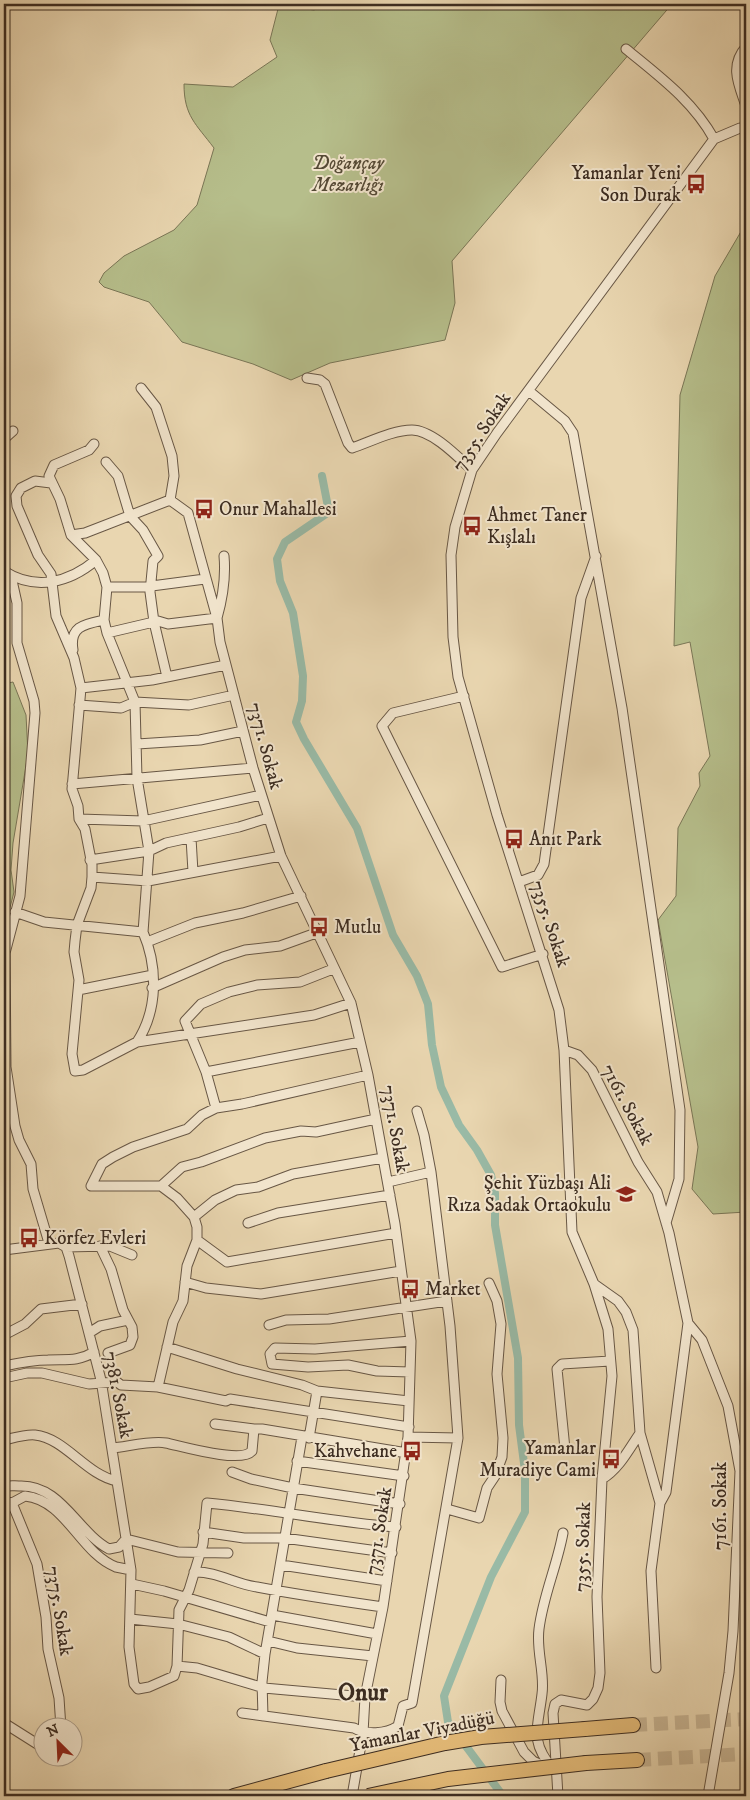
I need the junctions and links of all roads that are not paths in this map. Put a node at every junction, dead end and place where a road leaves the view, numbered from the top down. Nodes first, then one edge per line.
1 (746, 47) edge
2 (626, 49) dead end
3 (746, 106) edge
4 (746, 128) edge
5 (714, 139) junction
6 (307, 378) dead end
7 (142, 388) dead end
8 (529, 391) junction
9 (13, 431) dead end
10 (4, 439) edge
11 (94, 444) dead end
12 (106, 462) dead end
13 (472, 470) junction
14 (51, 483) junction
15 (170, 500) junction
16 (130, 516) junction
17 (71, 535) junction
18 (224, 556) dead end
19 (596, 556) junction
20 (96, 560) junction
21 (7, 573) edge
22 (205, 579) junction
23 (53, 582) junction
24 (151, 586) junction
25 (107, 587) junction
26 (216, 618) junction
27 (104, 620) junction
28 (154, 622) junction
29 (106, 633) junction
30 (74, 658) junction
31 (226, 665) junction
32 (167, 678) junction
33 (126, 682) junction
34 (81, 688) junction
35 (234, 695) junction
36 (464, 696) junction
37 (135, 702) junction
38 (79, 705) junction
39 (243, 731) junction
40 (137, 744) junction
41 (253, 768) junction
42 (138, 778) junction
43 (72, 784) junction
44 (261, 796) junction
45 (268, 818) junction
46 (80, 819) junction
47 (144, 821) junction
48 (191, 838) junction
49 (149, 851) junction
50 (281, 856) junction
51 (90, 860) junction
52 (193, 872) junction
53 (92, 878) junction
54 (148, 881) junction
55 (519, 882) junction
56 (301, 896) junction
57 (15, 912) junction
58 (77, 926) junction
59 (143, 932) junction
60 (316, 933) junction
61 (147, 942) junction
62 (543, 954) junction
63 (333, 969) junction
64 (153, 976) junction
65 (152, 988) junction
66 (78, 990) junction
67 (351, 1003) junction
68 (190, 1035) junction
69 (137, 1042) junction
70 (360, 1042) junction
71 (564, 1050) junction
72 (206, 1072) junction
73 (368, 1075) junction
74 (216, 1108) junction
75 (417, 1111) dead end
76 (376, 1119) junction
77 (383, 1158) junction
78 (431, 1172) junction
79 (388, 1182) junction
80 (161, 1186) junction
81 (390, 1195) junction
82 (194, 1217) junction
83 (248, 1223) dead end
84 (666, 1223) junction
85 (396, 1233) junction
86 (197, 1240) junction
87 (49, 1243) junction
88 (100, 1246) junction
89 (66, 1247) junction
90 (4, 1250) edge
91 (132, 1255) dead end
92 (401, 1272) junction
93 (185, 1282) junction
94 (488, 1283) dead end
95 (594, 1284) junction
96 (447, 1301) junction
97 (82, 1304) junction
98 (406, 1308) junction
99 (128, 1320) junction
100 (688, 1324) junction
101 (269, 1326) dead end
102 (89, 1334) junction
103 (4, 1335) edge
104 (411, 1341) junction
105 (167, 1347) junction
106 (94, 1352) junction
107 (108, 1353) dead end
108 (610, 1361) junction
109 (272, 1364) junction
110 (4, 1366) edge
111 (410, 1372) junction
112 (262, 1375) junction
113 (4, 1378) edge
114 (102, 1384) junction
115 (158, 1387) junction
116 (318, 1392) junction
117 (409, 1401) junction
118 (313, 1413) junction
119 (215, 1424) dead end
120 (409, 1427) junction
121 (254, 1429) junction
122 (640, 1434) junction
123 (306, 1437) junction
124 (408, 1437) junction
125 (458, 1438) junction
126 (4, 1440) edge
127 (112, 1448) junction
128 (565, 1449) dead end
129 (407, 1454) junction
130 (298, 1461) junction
131 (232, 1472) dead end
132 (404, 1476) junction
133 (602, 1479) junction
134 (117, 1482) junction
135 (14, 1486) junction
136 (4, 1487) edge
137 (293, 1488) junction
138 (11, 1501) edge
139 (660, 1503) junction
140 (400, 1504) junction
141 (447, 1509) junction
142 (288, 1513) junction
143 (396, 1527) junction
144 (203, 1532) junction
145 (563, 1533) dead end
146 (284, 1538) junction
147 (126, 1539) junction
148 (200, 1553) junction
149 (228, 1553) dead end
150 (392, 1553) junction
151 (280, 1565) junction
152 (131, 1570) junction
153 (194, 1572) junction
154 (387, 1581) junction
155 (132, 1584) junction
156 (277, 1590) junction
157 (184, 1597) junction
158 (383, 1607) junction
159 (271, 1618) junction
160 (130, 1619) junction
161 (178, 1624) junction
162 (378, 1634) junction
163 (268, 1640) junction
164 (265, 1654) junction
165 (373, 1656) junction
166 (177, 1666) junction
167 (656, 1668) dead end
168 (501, 1680) dead end
169 (264, 1688) junction
170 (365, 1697) junction
171 (242, 1713) dead end
172 (263, 1716) junction
173 (60, 1718) edge
174 (4, 1723) edge
175 (633, 1725) tunnel mouth
176 (363, 1733) junction
177 (32, 1741) edge
178 (637, 1760) tunnel mouth
179 (555, 1771) junction
180 (234, 1796) edge
181 (352, 1796) edge
182 (368, 1796) edge
183 (558, 1796) edge
184 (708, 1796) edge

1 - 3 street
2 - 5 street
4 - 5 street
5 - 8 street, 7355. Sokak
6 - 13 street
7 - 15 street
8 - 13 street, 7355. Sokak
8 - 19 street
9 - 10 street
11 - 14 street
12 - 16 street
13 - 36 street, 7355. Sokak
14 - 17 street
14 - 23 street
15 - 16 street
15 - 22 street, 7371. Sokak
16 - 17 street
16 - 24 street
17 - 20 street
18 - 26 street
19 - 55 street
19 - 84 street
20 - 23 street
20 - 25 street
21 - 23 street
21 - 57 street
22 - 24 street
22 - 26 street, 7371. Sokak
23 - 30 street
24 - 25 street
24 - 28 street
25 - 27 street
26 - 28 street
26 - 31 street, 7371. Sokak
27 - 29 street
27 - 30 street
28 - 29 street
28 - 32 street
29 - 33 street
30 - 34 street
31 - 32 street
31 - 35 street, 7371. Sokak
32 - 33 street
33 - 34 street
33 - 37 street
34 - 38 street
35 - 37 street
35 - 39 street, 7371. Sokak
36 - 55 street, 7355. Sokak
36 - 62 street
37 - 38 street
37 - 40 street
38 - 43 street
39 - 40 street
39 - 41 street, 7371. Sokak
40 - 42 street
41 - 42 street
41 - 44 street, 7371. Sokak
42 - 43 street
42 - 47 street
43 - 46 street
44 - 45 street, 7371. Sokak
44 - 47 street
45 - 48 street
45 - 50 street, 7371. Sokak
46 - 47 street
46 - 51 street
47 - 49 street
48 - 49 street
48 - 52 street
49 - 51 street
49 - 54 street
50 - 52 street
50 - 56 street, 7371. Sokak
51 - 53 street
52 - 54 street
53 - 54 street
53 - 58 street
54 - 59 street
55 - 62 street, 7355. Sokak
56 - 60 street, 7371. Sokak
56 - 61 street
57 - 58 street
57 - 87 street
58 - 59 street
58 - 66 street
59 - 61 street
60 - 63 street, 7371. Sokak
60 - 65 street
61 - 64 street
62 - 71 street, 7355. Sokak
63 - 67 street, 7371. Sokak
63 - 68 street
64 - 65 street
64 - 66 street
65 - 69 street
66 - 69 street
67 - 68 street
67 - 70 street, 7371. Sokak
68 - 69 street
68 - 72 street
70 - 72 street
70 - 73 street, 7371. Sokak
71 - 84 street, 7161. Sokak
71 - 95 street, 7355. Sokak
72 - 74 street
73 - 74 street
73 - 76 street, 7371. Sokak
74 - 80 street
75 - 78 street
76 - 77 street, 7371. Sokak
76 - 80 street
77 - 79 street, 7371. Sokak
77 - 82 street
78 - 79 street
78 - 96 street
79 - 81 street, 7371. Sokak
80 - 82 street
81 - 83 street
81 - 85 street, 7371. Sokak
82 - 86 street
84 - 100 street, 7161. Sokak
85 - 86 street
85 - 92 street, 7371. Sokak
86 - 93 street
87 - 89 street
87 - 90 street
88 - 89 street
88 - 91 street
88 - 99 street
89 - 97 street, 7381. Sokak
92 - 93 street
92 - 98 street, 7371. Sokak
93 - 105 street
94 - 141 street
95 - 108 street, 7355. Sokak
95 - 122 street
96 - 98 street
96 - 125 street
97 - 102 street, 7381. Sokak
97 - 103 street
98 - 101 street
98 - 104 street, 7371. Sokak
99 - 102 street
99 - 107 street
100 - 139 street
100 - 184 street, 7161. Sokak
102 - 106 street, 7381. Sokak
104 - 109 street
104 - 111 street, 7371. Sokak
105 - 112 street
105 - 115 street
106 - 110 street
106 - 114 street, 7381. Sokak
108 - 128 street
108 - 133 street, 7355. Sokak
109 - 111 street
109 - 112 street
111 - 117 street, 7371. Sokak
112 - 116 street
113 - 114 street
114 - 115 street
114 - 127 street, 7381. Sokak
115 - 118 street
116 - 117 street
116 - 118 street
117 - 120 street, 7371. Sokak
118 - 120 street
118 - 123 street
119 - 121 street
120 - 124 street, 7371. Sokak
121 - 123 street
121 - 127 street
122 - 133 street
122 - 139 street
123 - 129 street
123 - 130 street
124 - 125 street
124 - 129 street, 7371. Sokak
125 - 141 street
126 - 134 street
127 - 134 street, 7381. Sokak
129 - 132 street, 7371. Sokak
130 - 132 street
130 - 137 street
131 - 137 street
132 - 140 street, 7371. Sokak
133 - 179 street, 7355. Sokak
134 - 147 street, 7381. Sokak
135 - 136 street
135 - 138 street, 7375. Sokak
135 - 147 street
137 - 140 street
137 - 142 street
138 - 152 street
138 - 173 street, 7375. Sokak
139 - 167 street
140 - 143 street, 7371. Sokak
141 - 176 street
142 - 143 street
142 - 144 street
142 - 146 street
143 - 150 street, 7371. Sokak
144 - 146 street
144 - 148 street
145 - 179 street
146 - 150 street
146 - 151 street
147 - 148 street
147 - 152 street, 7381. Sokak
148 - 149 street
148 - 153 street
150 - 154 street, 7371. Sokak
151 - 154 street
151 - 156 street
152 - 155 street, 7381. Sokak
153 - 156 street
153 - 157 street
154 - 158 street, 7371. Sokak
155 - 157 street
155 - 160 street, 7381. Sokak
156 - 158 street
156 - 159 street
157 - 159 street
157 - 161 street
158 - 162 street, 7371. Sokak
159 - 162 street
159 - 163 street
160 - 161 street
160 - 166 street, 7381. Sokak
161 - 164 street
161 - 166 street
162 - 165 street, 7371. Sokak
163 - 164 street
163 - 165 street
164 - 169 street
165 - 170 street, 7371. Sokak
166 - 169 street
168 - 179 street
169 - 170 street
169 - 172 street
170 - 176 street, 7371. Sokak
171 - 172 street
172 - 176 street
174 - 177 street
175 - 180 highway, Yamanlar Viyadüğü, bridge
176 - 181 street, 7371. Sokak
178 - 182 highway, bridge
179 - 183 street, 7355. Sokak

